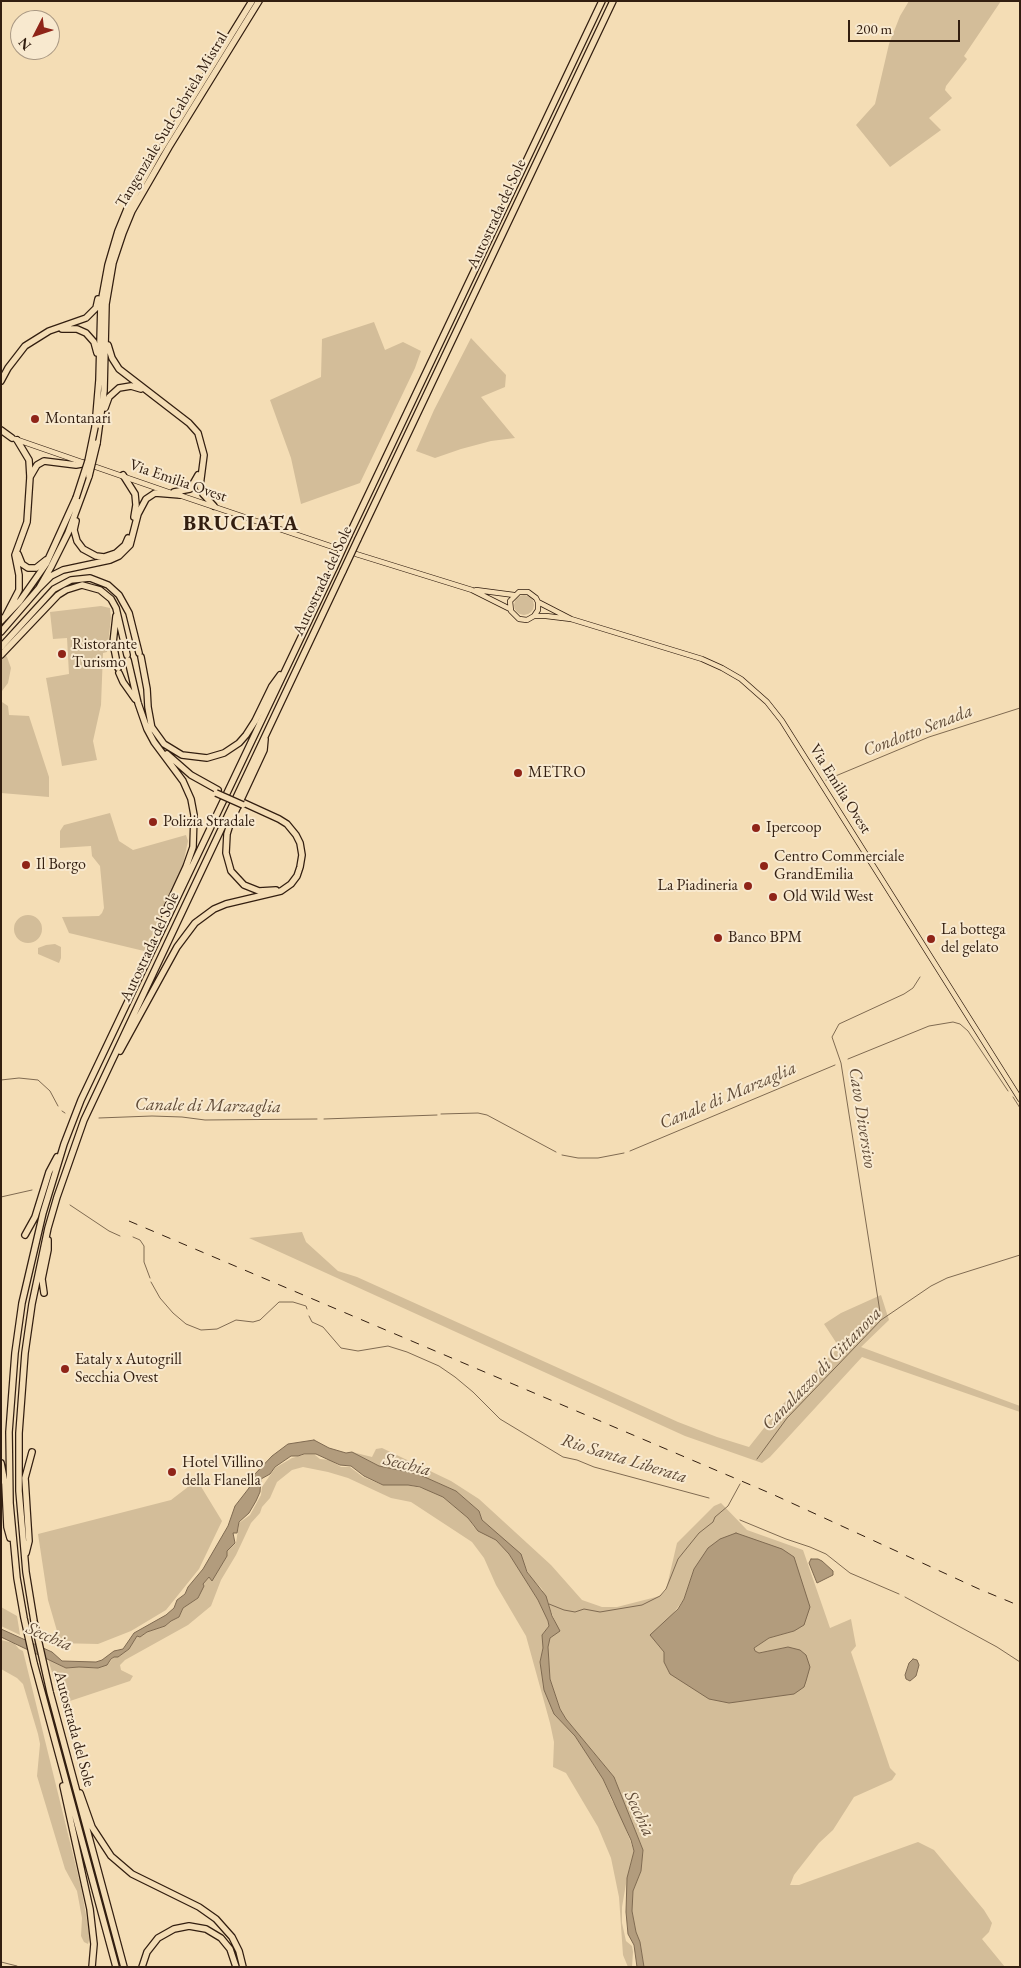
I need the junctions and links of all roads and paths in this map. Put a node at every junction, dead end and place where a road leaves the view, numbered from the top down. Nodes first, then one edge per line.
1 (252, 1) edge
2 (259, 1) edge
3 (602, 1) edge
4 (613, 1) edge
5 (241, 25) junction
6 (219, 61) junction
7 (107, 270) junction
8 (106, 304) junction
9 (57, 328) junction
10 (99, 380) junction
11 (1, 381) edge
12 (150, 394) junction
13 (102, 417) junction
14 (98, 428) junction
15 (1, 430) edge
16 (14, 439) junction
17 (87, 464) junction
18 (203, 464) junction
19 (123, 475) junction
20 (30, 476) junction
21 (168, 492) junction
22 (180, 495) junction
23 (79, 500) junction
24 (214, 506) junction
25 (18, 547) junction
26 (336, 548) dead end
27 (356, 554) dead end
28 (50, 556) junction
29 (39, 588) junction
30 (472, 590) junction
31 (514, 595) junction
32 (538, 602) junction
33 (510, 609) junction
34 (116, 612) junction
35 (534, 616) junction
36 (3, 619) edge
37 (571, 619) junction
38 (1, 632) edge
39 (1, 647) edge
40 (1, 655) edge
41 (288, 665) junction
42 (138, 703) junction
43 (151, 726) junction
44 (266, 732) junction
45 (166, 757) junction
46 (217, 791) junction
47 (244, 804) junction
48 (162, 930) junction
49 (107, 1072) junction
50 (1020, 1099) edge
51 (64, 1144) junction
52 (48, 1228) junction
53 (25, 1235) dead end
54 (44, 1293) dead end
55 (32, 1452) dead end
56 (1, 1464) edge
57 (14, 1554) junction
58 (25, 1562) junction
59 (58, 1752) junction
60 (70, 1768) junction
61 (92, 1967) edge
62 (116, 1967) edge
63 (124, 1967) edge
64 (142, 1967) edge
65 (236, 1967) edge
66 (243, 1967) edge

1 - 5 highway, Tangenziale Sud Gabriela Mistral
2 - 5 highway, Tangenziale Sud Gabriela Mistral
3 - 41 highway, Autostrada del Sole, bridge
4 - 44 highway, Autostrada del Sole, bridge
5 - 6 highway, Tangenziale Sud Gabriela Mistral
6 - 7 highway, Tangenziale Sud Gabriela Mistral
6 - 8 highway, Tangenziale Sud Gabriela Mistral
7 - 9 highway
7 - 10 highway
8 - 12 highway
8 - 13 highway
9 - 10 highway
9 - 11 highway
10 - 14 highway
12 - 13 highway
12 - 18 highway
13 - 14 highway
14 - 23 highway, bridge
15 - 16 highway
16 - 17 main road, Via Emilia Ovest
16 - 20 highway
17 - 19 main road, Via Emilia Ovest
17 - 20 highway
18 - 21 highway
18 - 24 highway
19 - 21 main road, Via Emilia Ovest
19 - 23 highway
20 - 25 highway
21 - 22 main road, Via Emilia Ovest
22 - 24 main road, Via Emilia Ovest
22 - 29 highway
23 - 28 highway
23 - 29 highway
24 - 26 main road, Via Emilia Ovest
25 - 28 highway
25 - 36 highway
27 - 30 main road
28 - 36 highway
29 - 38 highway
30 - 31 main road
30 - 33 main road
31 - 32 main road
31 - 33 main road
32 - 35 main road
32 - 37 main road
33 - 35 main road
34 - 40 highway
34 - 42 highway
34 - 42 highway
35 - 37 main road
37 - 50 main road, Via Emilia Ovest
39 - 43 highway
41 - 43 highway
41 - 48 highway, Autostrada del Sole
42 - 45 highway
43 - 46 highway
44 - 47 highway
44 - 49 highway, Autostrada del Sole
45 - 46 highway
45 - 48 highway
46 - 47 highway, bridge
47 - 49 highway
48 - 51 highway, Autostrada del Sole
49 - 52 highway, Autostrada del Sole
51 - 53 highway
51 - 57 highway, Autostrada del Sole
52 - 54 highway
52 - 58 highway, Autostrada del Sole
55 - 58 highway
56 - 57 highway
57 - 59 highway, Autostrada del Sole
58 - 60 highway, Autostrada del Sole
59 - 61 highway
59 - 62 highway, Autostrada del Sole
60 - 63 highway, Autostrada del Sole
60 - 66 highway
64 - 65 highway

